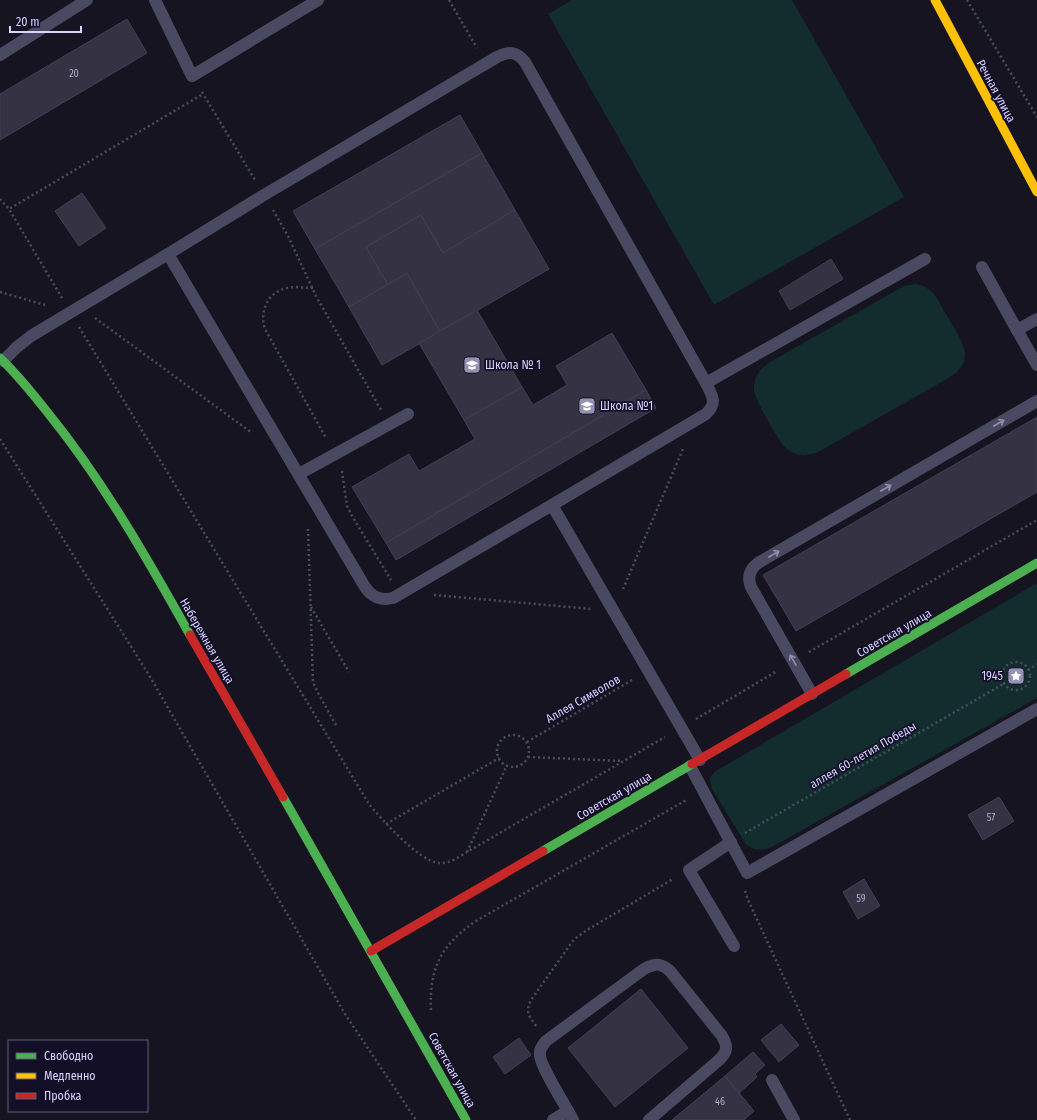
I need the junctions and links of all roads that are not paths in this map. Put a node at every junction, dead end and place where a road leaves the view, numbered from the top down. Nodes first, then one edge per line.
1 (87, 0) edge
2 (155, 0) edge
3 (318, 0) edge
4 (935, 0) edge
5 (0, 56) edge
6 (1037, 192) edge
7 (168, 254) junction
8 (925, 259) dead end
9 (982, 267) dead end
10 (1037, 319) edge
11 (1017, 330) junction
12 (2, 359) edge
13 (1037, 365) edge
14 (706, 383) junction
15 (1037, 401) edge
16 (408, 414) dead end
17 (299, 474) junction
18 (552, 505) junction
19 (1037, 563) edge
20 (812, 694) junction
21 (1037, 709) edge
22 (695, 763) junction
23 (730, 842) junction
24 (734, 946) dead end
25 (371, 951) junction
26 (772, 1080) dead end
27 (570, 1116) edge
28 (466, 1120) edge
29 (553, 1120) edge
30 (649, 1120) edge
31 (794, 1120) edge

1 - 5 lane
2 - 3 lane
4 - 6 main road, Речная улица
7 - 12 lane
7 - 14 lane
7 - 17 lane
8 - 14 lane
9 - 11 lane
10 - 11 lane
11 - 13 lane
12 - 25 main road, Набережная улица
14 - 18 lane
20 -> 15 lane
16 - 17 lane
17 - 18 lane
18 - 22 lane
19 - 20 main road, Советская улица
20 - 22 main road, Советская улица
21 - 23 lane
22 - 23 lane
22 - 25 main road, Советская улица
23 - 24 lane
25 - 28 main road, Советская улица
26 - 31 lane
27 - 29 lane
27 - 30 lane

